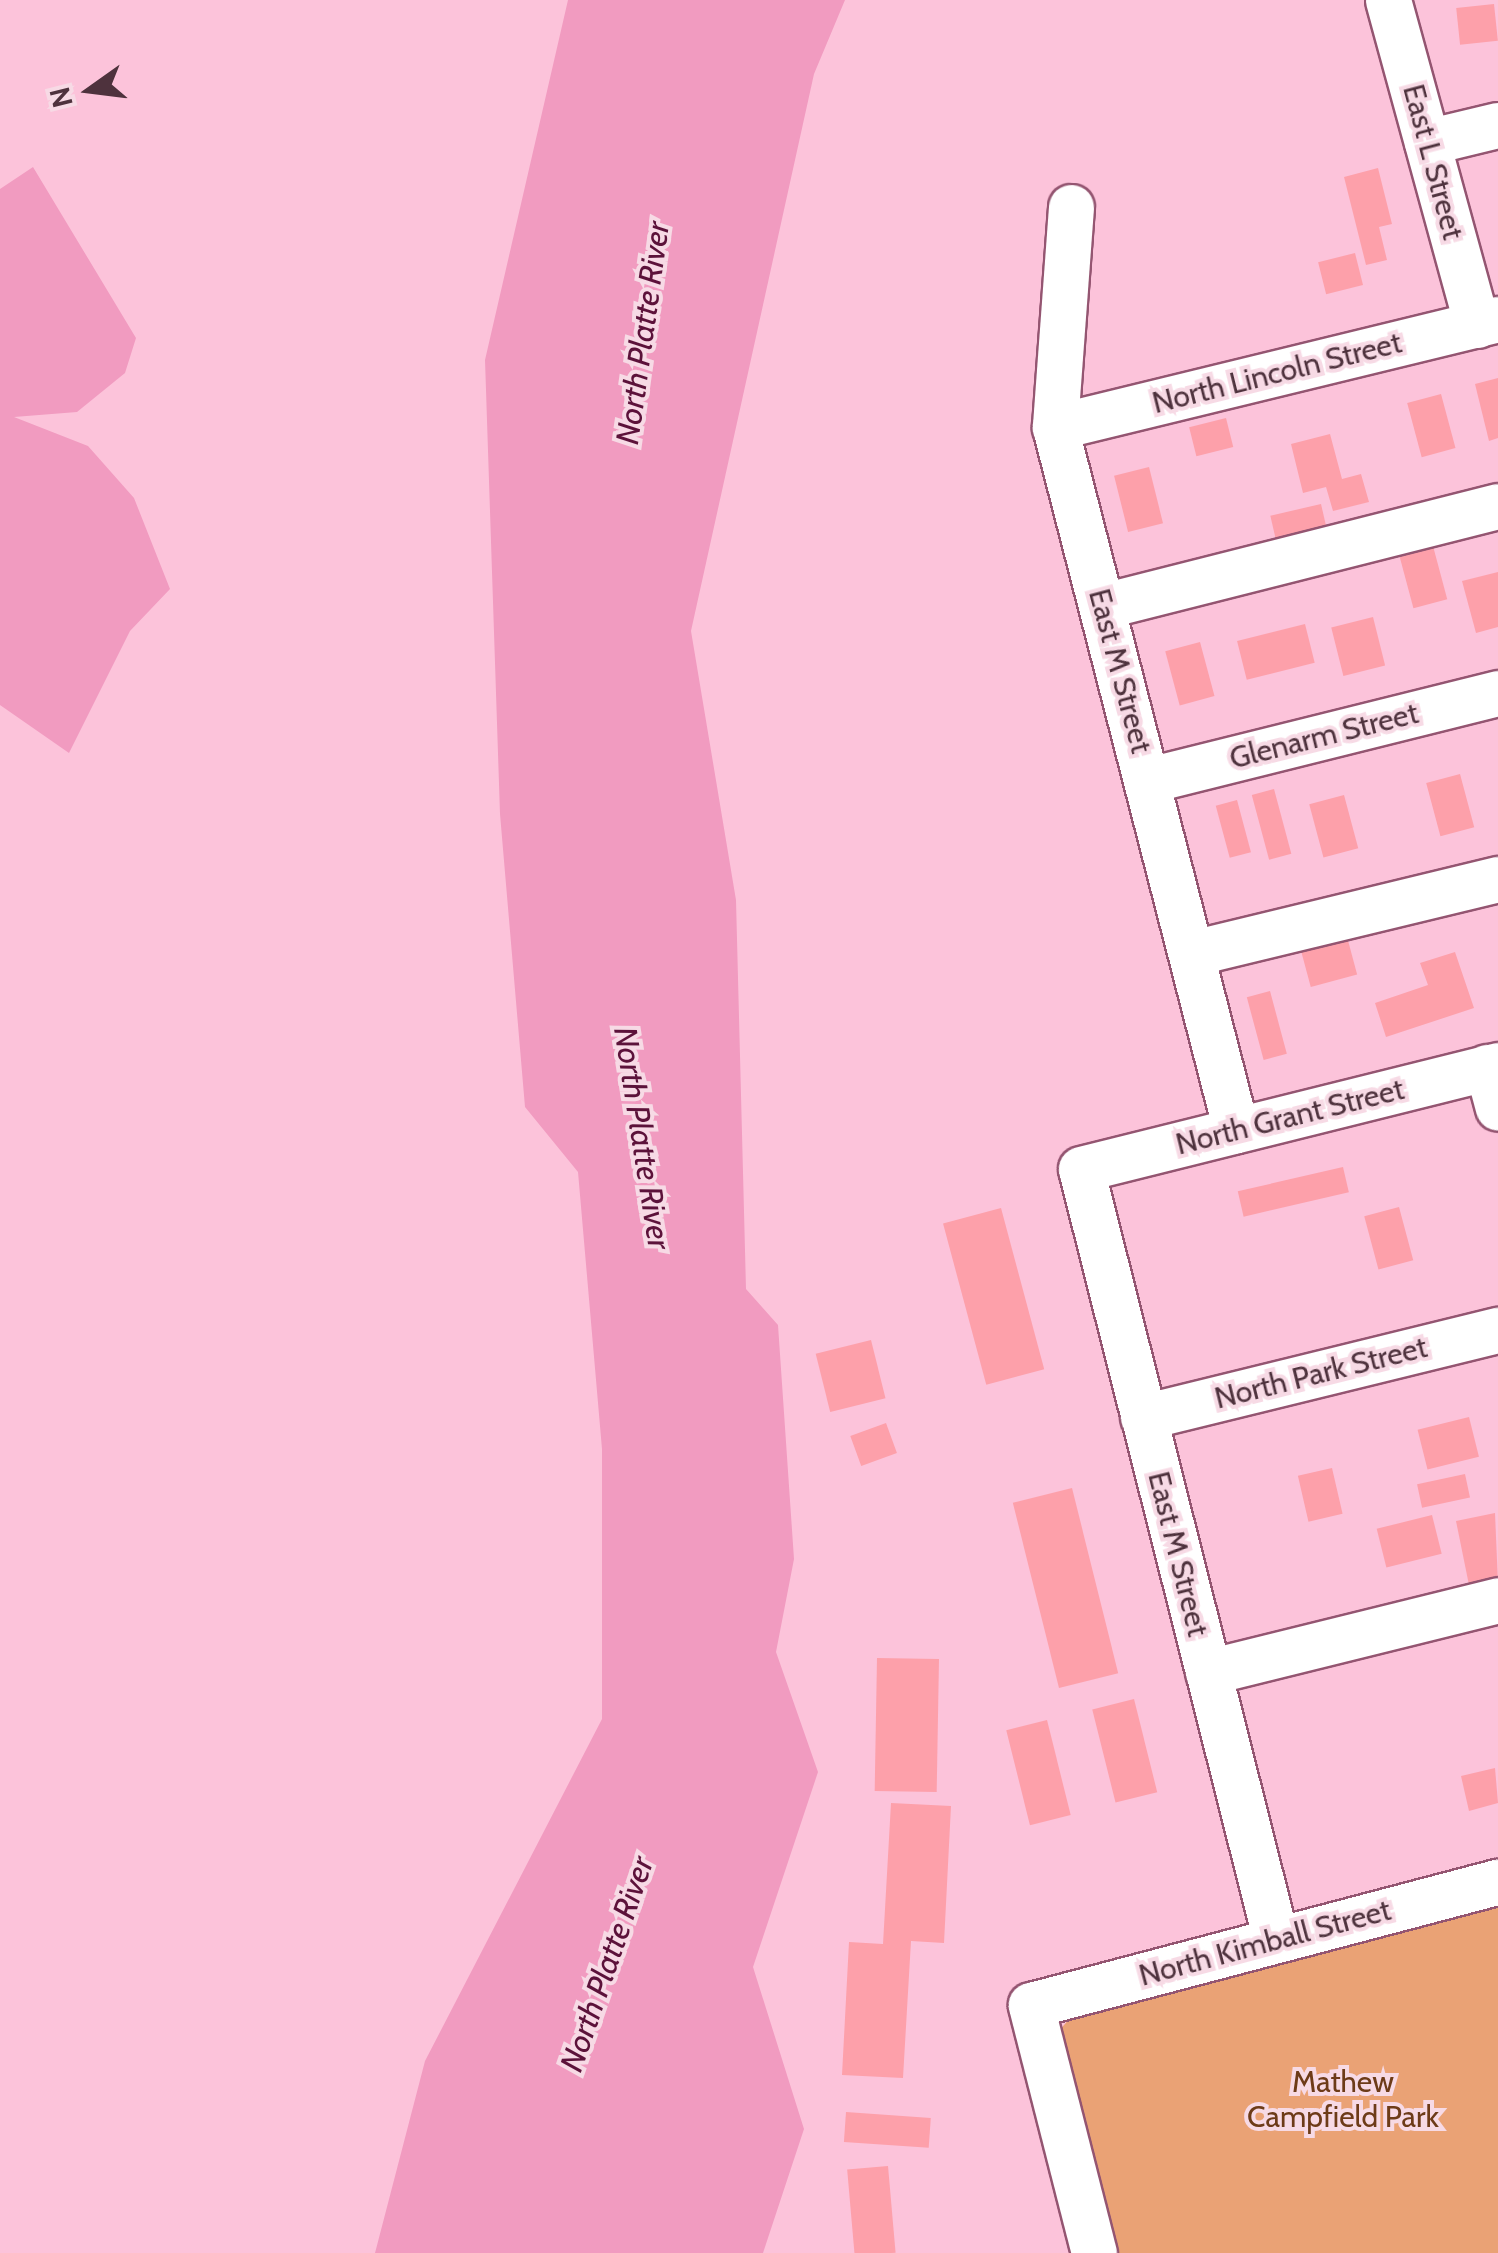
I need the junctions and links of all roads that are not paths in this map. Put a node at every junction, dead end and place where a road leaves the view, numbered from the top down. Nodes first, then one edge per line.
1 (1388, 0) edge
2 (1498, 125) edge
3 (1427, 142) junction
4 (1071, 206) dead end
5 (1488, 322) edge
6 (1055, 428) junction
7 (1498, 506) edge
8 (1103, 606) junction
9 (1498, 693) edge
10 (1149, 780) junction
11 (1498, 879) edge
12 (1192, 953) junction
13 (1494, 1080) edge
14 (1236, 1130) junction
15 (1081, 1168) joint
16 (1498, 1330) edge
17 (1144, 1417) junction
18 (1498, 1600) edge
19 (1208, 1672) junction
20 (1498, 1882) edge
21 (1276, 1940) junction
22 (1094, 2253) edge

1 - 3 street, East L Street
2 - 3 street
3 - 5 street, East L Street
4 - 6 street, East M Street
5 - 6 street, North Lincoln Street
6 - 8 street, East M Street
7 - 8 street
8 - 10 street, East M Street
9 - 10 street, Glenarm Street
10 - 12 street, East M Street
11 - 12 street
12 - 14 street, East M Street
13 - 14 street, North Grant Street
14 - 15 street, North Grant Street
15 - 17 street, East M Street
16 - 17 street, North Park Street
17 - 19 street, East M Street
18 - 19 street
19 - 21 street, East M Street
20 - 21 street, North Kimball Street
21 - 22 street, North Kimball Street

